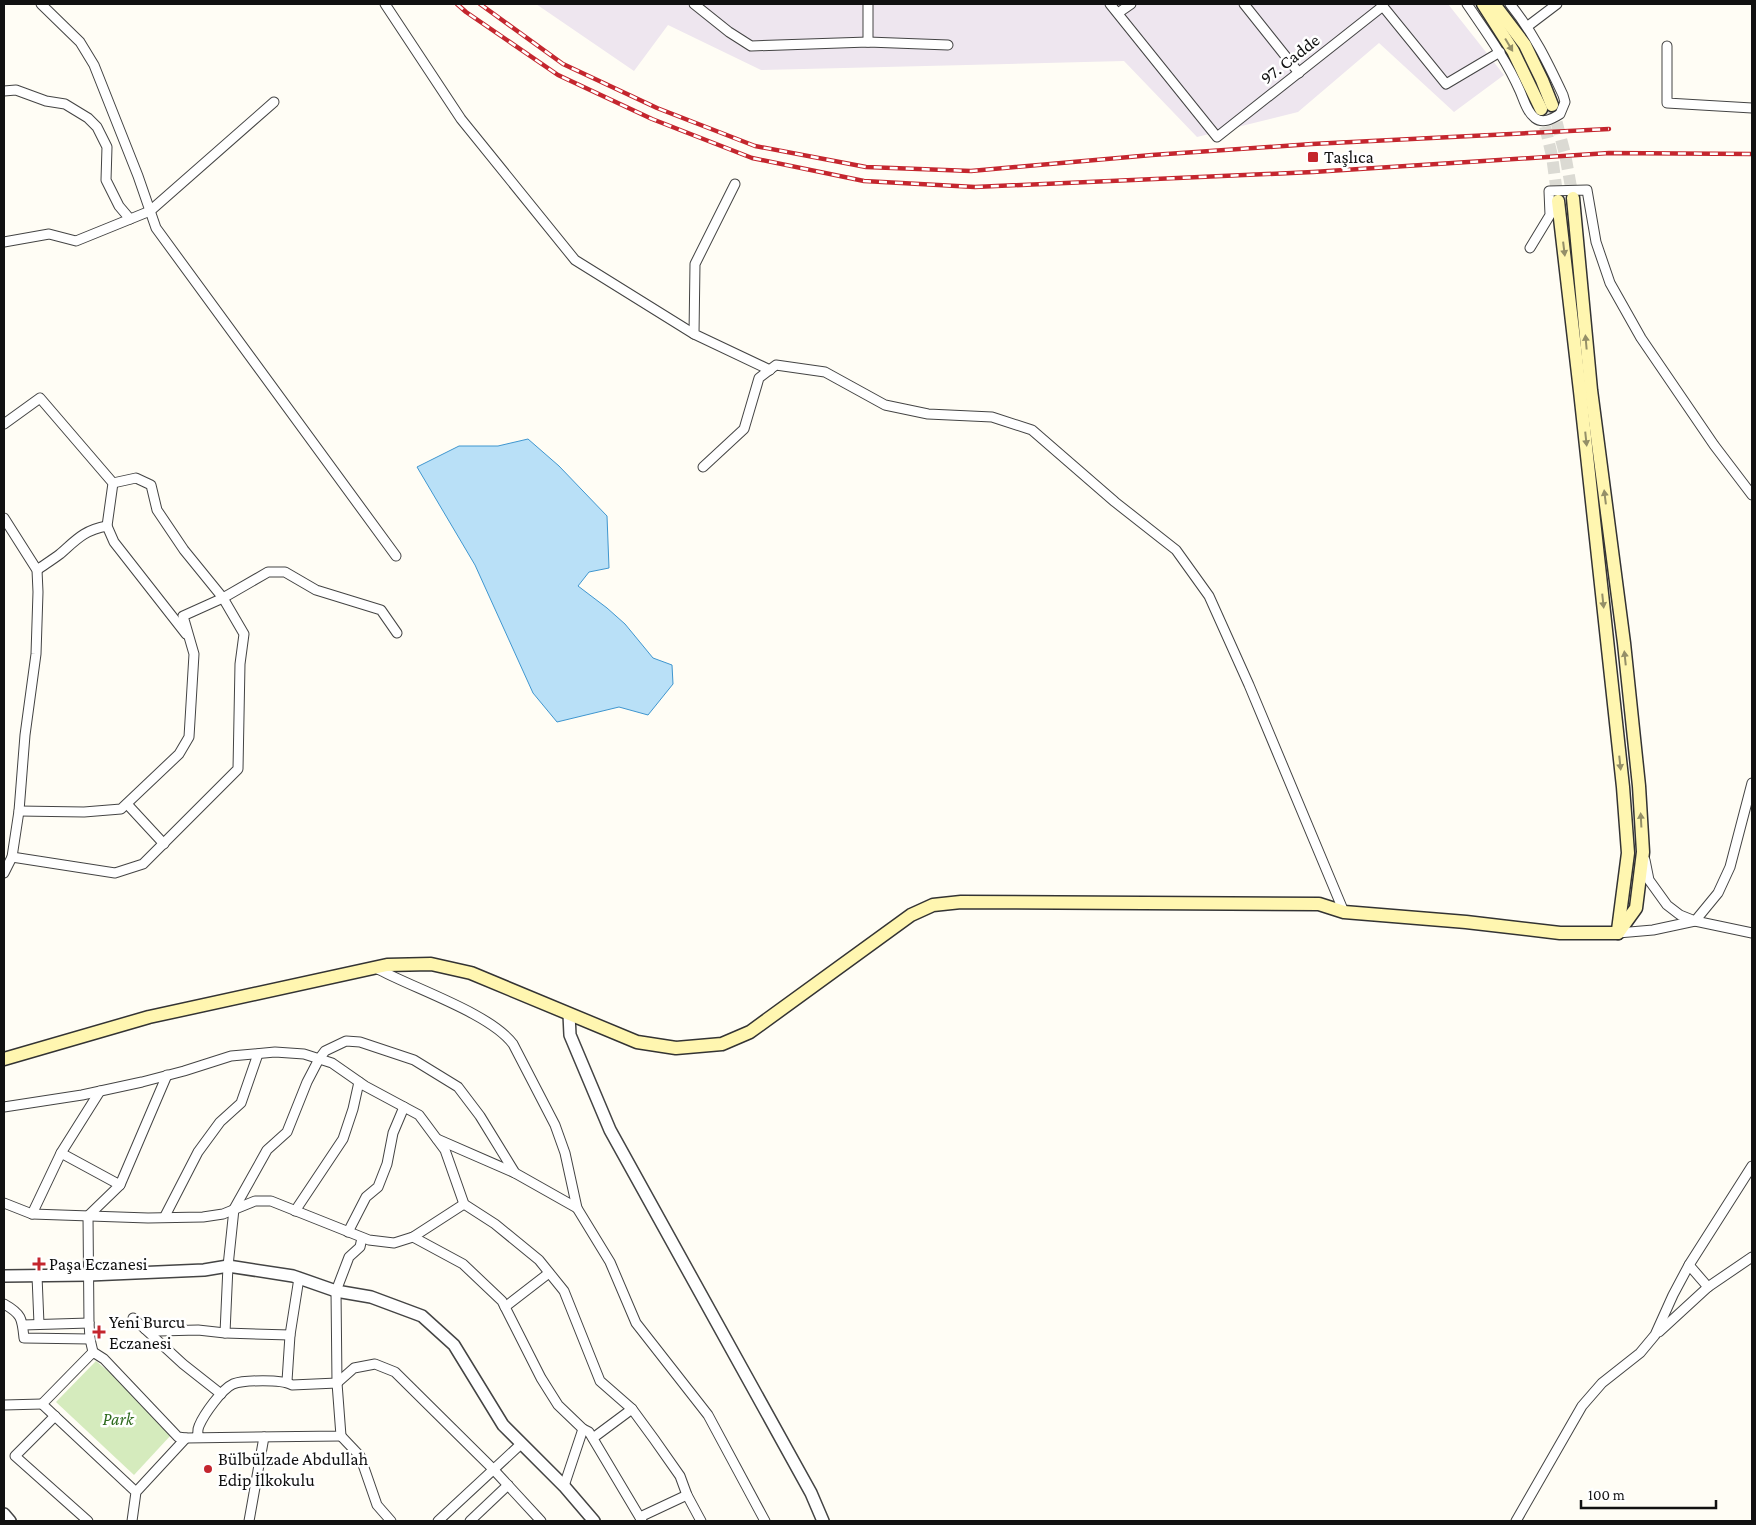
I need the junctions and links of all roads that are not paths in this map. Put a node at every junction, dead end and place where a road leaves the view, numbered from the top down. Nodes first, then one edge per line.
1 (40, 4) edge
2 (385, 4) edge
3 (694, 4) edge
4 (868, 4) edge
5 (1110, 4) edge
6 (1132, 4) edge
7 (1244, 4) edge
8 (1467, 4) edge
9 (1483, 4) edge
10 (1494, 4) edge
11 (1510, 4) edge
12 (1557, 4) edge
13 (1382, 5) edge
14 (1118, 13) junction
15 (1528, 26) junction
16 (868, 42) junction
17 (948, 45) dead end
18 (1667, 46) dead end
19 (1500, 52) junction
20 (1299, 73) junction
21 (4, 91) edge
22 (274, 102) dead end
23 (1752, 108) edge
24 (735, 184) dead end
25 (1573, 198) tunnel mouth
26 (1558, 200) tunnel mouth
27 (150, 211) junction
28 (130, 219) junction
29 (4, 242) edge
30 (1530, 248) dead end
31 (694, 334) junction
32 (770, 370) junction
33 (4, 424) edge
34 (703, 467) dead end
35 (113, 483) junction
36 (1752, 495) edge
37 (4, 518) edge
38 (107, 526) junction
39 (396, 556) dead end
40 (37, 570) junction
41 (223, 598) junction
42 (396, 634) dead end
43 (189, 638) junction
44 (1752, 783) edge
45 (127, 804) junction
46 (19, 811) junction
47 (164, 844) junction
48 (1643, 852) junction
49 (12, 857) junction
50 (4, 872) edge
51 (1344, 912) junction
52 (1695, 922) junction
53 (1618, 933) junction
54 (1752, 933) edge
55 (376, 968) junction
56 (570, 1014) junction
57 (258, 1054) junction
58 (4, 1059) edge
59 (319, 1059) junction
60 (167, 1075) junction
61 (359, 1082) junction
62 (100, 1091) junction
63 (4, 1107) edge
64 (404, 1107) junction
65 (437, 1139) junction
66 (61, 1154) junction
67 (1752, 1166) edge
68 (515, 1173) junction
69 (120, 1185) junction
70 (4, 1203) edge
71 (464, 1204) junction
72 (578, 1208) junction
73 (234, 1209) junction
74 (295, 1211) junction
75 (32, 1214) junction
76 (88, 1216) junction
77 (166, 1216) junction
78 (348, 1232) junction
79 (413, 1237) junction
80 (362, 1238) junction
81 (1752, 1257) edge
82 (1689, 1265) junction
83 (228, 1266) junction
84 (549, 1273) junction
85 (89, 1275) junction
86 (4, 1276) edge
87 (37, 1276) junction
88 (299, 1278) junction
89 (1708, 1287) junction
90 (336, 1291) junction
91 (4, 1304) edge
92 (505, 1307) junction
93 (133, 1318) dead end
94 (89, 1323) junction
95 (23, 1324) junction
96 (39, 1324) junction
97 (145, 1329) junction
98 (225, 1333) junction
99 (290, 1335) junction
100 (1656, 1336) junction
101 (90, 1339) junction
102 (93, 1352) junction
103 (286, 1382) junction
104 (336, 1383) junction
105 (221, 1394) junction
106 (42, 1404) junction
107 (4, 1405) edge
108 (632, 1409) junction
109 (55, 1416) junction
110 (583, 1429) junction
111 (341, 1436) junction
112 (264, 1437) junction
113 (186, 1438) junction
114 (198, 1438) junction
115 (593, 1438) junction
116 (521, 1444) junction
117 (493, 1469) junction
118 (508, 1485) junction
119 (564, 1486) junction
120 (136, 1492) junction
121 (687, 1495) junction
122 (4, 1514) edge
123 (641, 1519) edge
124 (10, 1521) edge
125 (88, 1521) edge
126 (132, 1521) edge
127 (249, 1521) edge
128 (391, 1521) edge
129 (438, 1521) edge
130 (470, 1521) edge
131 (541, 1521) edge
132 (594, 1521) edge
133 (701, 1521) edge
134 (766, 1521) edge
135 (824, 1521) edge
136 (1516, 1521) edge

1 - 27 street
2 - 31 street
3 - 16 street
4 - 16 street
5 - 14 street
6 - 14 street
7 - 20 street
8 - 19 street
9 -> 10 main road
11 - 15 street
12 - 15 street
13 - 19 street
13 - 20 street, 97. Cadde
14 - 20 street, 97. Cadde
15 - 19 street
16 - 17 street
18 - 23 street
21 - 28 street
22 - 27 street
24 - 31 street
48 -> 25 main road
26 -> 53 main road
27 - 28 street
27 - 39 street
28 - 29 street
30 - 36 street
31 - 32 street
32 - 34 street
32 - 51 street
33 - 35 street
35 - 38 street
35 - 41 street
37 - 40 street
38 - 40 street
38 - 43 street
40 - 46 street
41 - 42 street
41 - 43 street
41 - 47 street
43 - 45 street
44 - 52 street
45 - 46 street
45 - 47 street
46 - 49 street
47 - 49 street
48 - 52 street
48 - 53 main road
49 - 50 street
51 - 53 main road
51 - 56 main road
52 - 53 street
52 - 54 street
55 - 56 main road
55 - 58 main road
55 - 72 street
56 - 135 street
57 - 59 street
57 - 60 street
57 - 77 street
59 - 61 street
59 - 68 street
59 - 73 street
60 - 62 street
60 - 69 street
61 - 64 street
61 - 74 street
62 - 63 street
62 - 66 street
64 - 65 street
64 - 78 street
65 - 68 street
65 - 71 street
66 - 69 street
66 - 75 street
67 - 82 street
68 - 72 street
69 - 76 street
70 - 75 street
71 - 79 street
71 - 84 street
72 - 134 street
73 - 74 street
73 - 77 street
73 - 83 street
74 - 78 street
75 - 76 street
76 - 77 street
76 - 85 street
78 - 80 street
79 - 80 street
79 - 92 street
80 - 90 street
81 - 89 street
82 - 89 street
82 - 100 street
83 - 85 street
83 - 88 street
83 - 98 street
84 - 92 street
84 - 108 street
85 - 87 street
85 - 94 street
86 - 87 street
87 - 96 street
88 - 90 street
88 - 99 street
89 - 100 street
90 - 104 street
90 - 116 street
91 - 95 street
92 - 110 street
93 - 97 street
94 - 96 street
94 - 101 street
95 - 96 street
95 - 101 street
97 - 98 street
97 - 105 street
98 - 99 street
99 - 103 street
100 - 136 street
101 - 102 street
102 - 106 street
102 - 113 street
103 - 104 street
103 - 105 street
104 - 111 street
104 - 117 street
105 - 114 street
106 - 107 street
106 - 109 street
108 - 115 street
108 - 121 street
109 - 120 street
109 - 125 street
110 - 115 street
110 - 119 street
111 - 112 street
111 - 128 street
112 - 114 street
112 - 127 street
113 - 114 street
113 - 120 street
115 - 123 street
116 - 117 street
116 - 119 street
117 - 118 street
117 - 129 street
118 - 130 street
118 - 131 street
119 - 132 street
120 - 126 street
121 - 123 street
121 - 133 street
122 - 124 street

